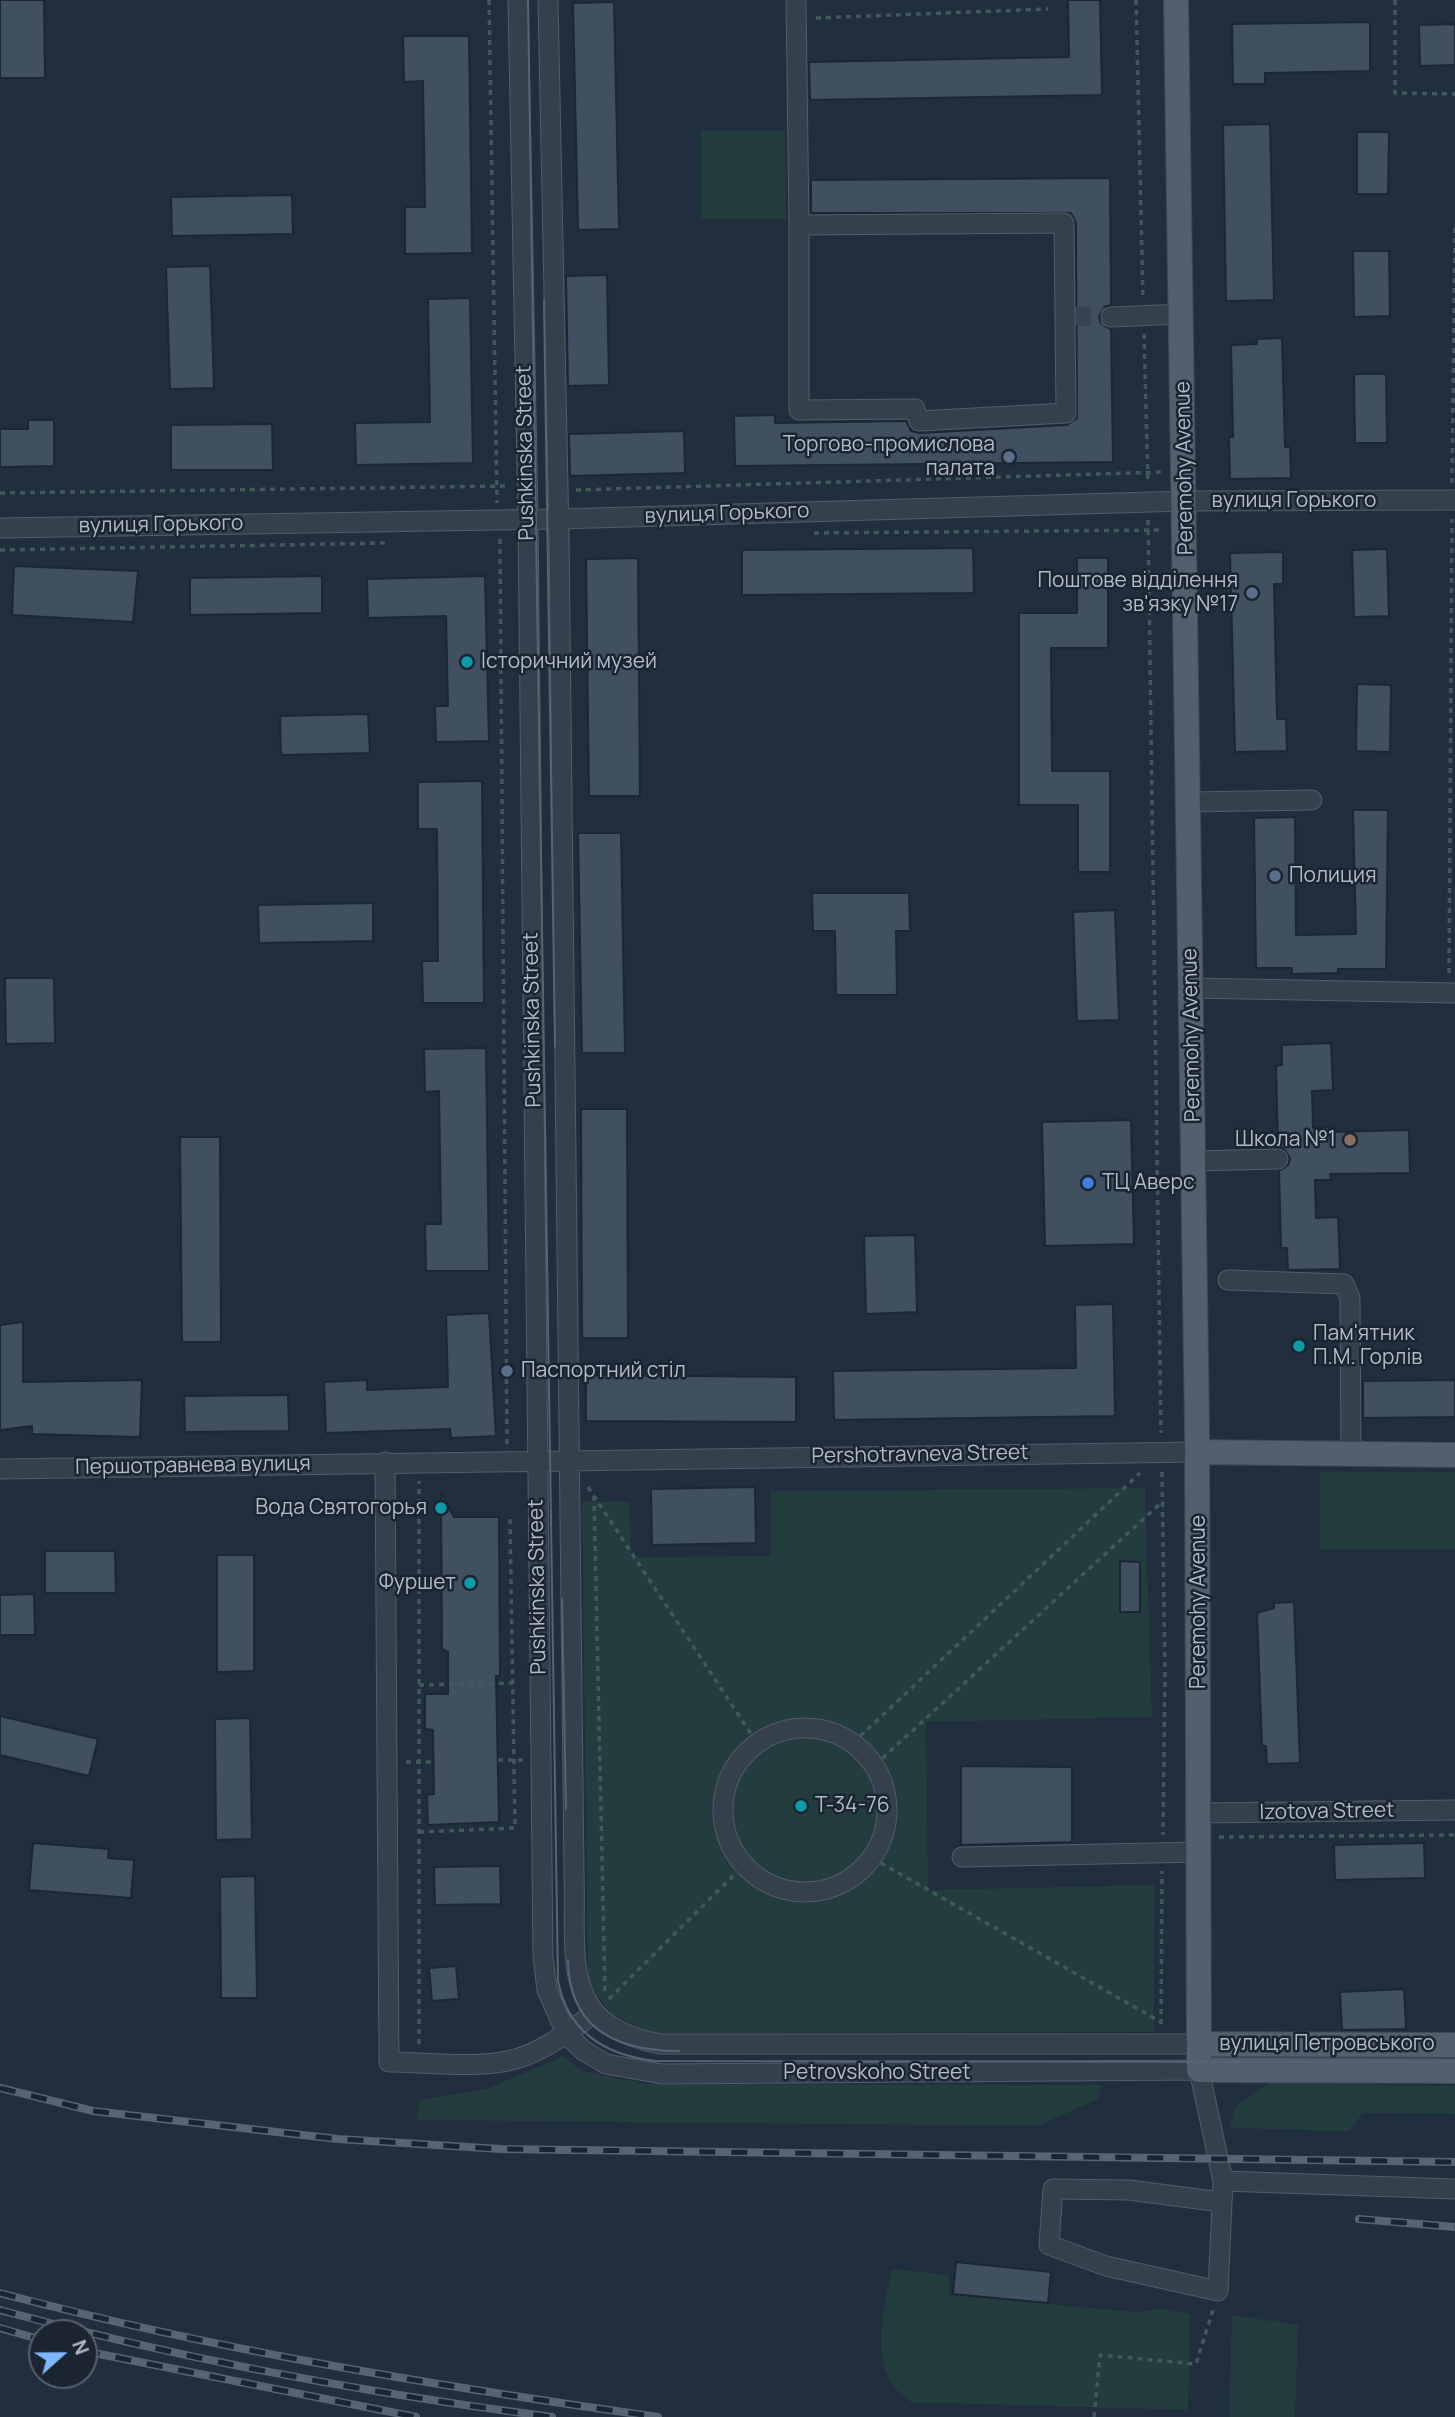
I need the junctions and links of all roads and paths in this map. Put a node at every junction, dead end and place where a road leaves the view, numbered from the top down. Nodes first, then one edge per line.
1 (488, 0) edge
2 (519, 0) edge
3 (548, 0) edge
4 (1136, 0) edge
5 (1176, 0) edge
6 (1395, 0) edge
7 (796, 9) edge
8 (1048, 9) dead end
9 (1455, 94) edge
10 (799, 225) junction
11 (1455, 226) edge
12 (1182, 314) junction
13 (1144, 315) junction
14 (1111, 317) tunnel mouth
15 (1185, 471) junction
16 (1147, 472) junction
17 (497, 485) junction
18 (527, 489) junction
19 (559, 491) junction
20 (0, 493) edge
21 (1453, 500) edge
22 (1186, 501) junction
23 (1148, 502) junction
24 (528, 518) junction
25 (498, 519) junction
26 (559, 519) junction
27 (0, 528) edge
28 (1312, 800) dead end
29 (1189, 802) junction
30 (1192, 988) junction
31 (1452, 993) edge
32 (1278, 1159) dead end
33 (1194, 1161) junction
34 (1228, 1280) dead end
35 (1161, 1452) junction
36 (1197, 1452) junction
37 (1352, 1455) junction
38 (1455, 1455) edge
39 (570, 1459) junction
40 (419, 1461) junction
41 (507, 1461) junction
42 (537, 1461) junction
43 (385, 1462) junction
44 (0, 1469) edge
45 (594, 1496) junction
46 (1163, 1501) junction
47 (510, 1517) dead end
48 (513, 1683) junction
49 (419, 1685) junction
50 (757, 1742) junction
51 (853, 1743) junction
52 (387, 1762) junction
53 (419, 1762) junction
54 (433, 1762) dead end
55 (875, 1765) junction
56 (1455, 1810) edge
57 (1199, 1813) junction
58 (419, 1832) junction
59 (1455, 1835) edge
60 (1199, 1845) junction
61 (1163, 1853) junction
62 (962, 1857) dead end
63 (872, 1858) junction
64 (744, 1865) junction
65 (593, 2014) junction
66 (1161, 2022) junction
67 (567, 2035) junction
68 (1199, 2043) junction
69 (1160, 2044) junction
70 (1455, 2045) edge
71 (419, 2062) junction
72 (1199, 2070) junction
73 (1455, 2071) edge
74 (1223, 2180) junction
75 (1455, 2189) edge
76 (1221, 2202) junction
77 (1219, 2291) junction
78 (1094, 2417) edge

1 - 17 path
2 - 18 street, Pushkinska Street
3 - 19 street, Pushkinska Street
4 - 13 path
5 - 12 main road, Peremohy Avenue
6 - 9 path
7 - 8 path
7 - 10 street
10 - 10 street
11 - 21 path
12 - 13 street
12 - 15 main road, Peremohy Avenue
13 - 14 street
13 - 16 path
15 - 16 path
15 - 22 main road, Peremohy Avenue
16 - 19 path
16 - 23 path
17 - 18 path
17 - 20 path
17 - 25 path
18 - 24 street, Pushkinska Street
19 - 26 street, Pushkinska Street
21 - 22 street, вулиця Горького
21 - 31 path
22 - 23 street, вулиця Горького
22 - 29 main road, Peremohy Avenue
23 - 26 street, вулиця Горького
23 - 35 path
24 - 25 street, вулиця Горького
24 - 26 street, вулиця Горького
24 - 42 street, Pushkinska Street
25 - 27 street, вулиця Горького
25 - 41 path
26 - 39 street, Pushkinska Street
28 - 29 street
29 - 30 main road, Peremohy Avenue
30 - 31 street
30 - 33 main road, Peremohy Avenue
32 - 33 street
33 - 36 main road, Peremohy Avenue
34 - 37 street
35 - 36 street, Pershotravneva Street
35 - 39 street, Pershotravneva Street
35 - 46 path
35 - 51 path
36 - 37 main road, Pershotravneva Street
36 - 57 main road, Peremohy Avenue
37 - 38 main road, Pershotravneva Street
39 - 42 street, Pershotravneva Street
39 - 45 path
39 - 65 street, Pushkinska Street
40 - 41 street, Pershotravneva Street
40 - 43 street, Pershotravneva Street
40 - 49 path
41 - 42 street, Pershotravneva Street
42 - 67 street, Pushkinska Street
43 - 44 street, Першотравнева вулиця
43 - 52 street
45 - 50 path
45 - 64 path
46 - 55 path
46 - 61 path
47 - 48 path
48 - 49 path
48 - 58 path
49 - 53 path
50 - 51 street
50 - 64 street
51 - 55 street
52 - 53 path
52 - 71 street
53 - 54 path
53 - 58 path
55 - 63 street
56 - 57 street, Izotova Street
57 - 60 main road, Peremohy Avenue
58 - 71 path
59 - 60 path
60 - 61 street
60 - 68 main road, Peremohy Avenue
61 - 62 street
61 - 66 path
63 - 64 street
63 - 66 path
65 - 67 street
65 - 69 street, Petrovskoho Street
66 - 68 path
66 - 69 path
67 - 71 street
67 - 72 street, Petrovskoho Street
68 - 69 street, Petrovskoho Street
68 - 70 main road, вулиця Петровського
68 - 72 main road, Peremohy Avenue
72 - 73 main road, вулиця Петровського
72 - 74 street
74 - 75 street
74 - 76 street
76 - 77 street
76 - 77 street
77 - 78 path

